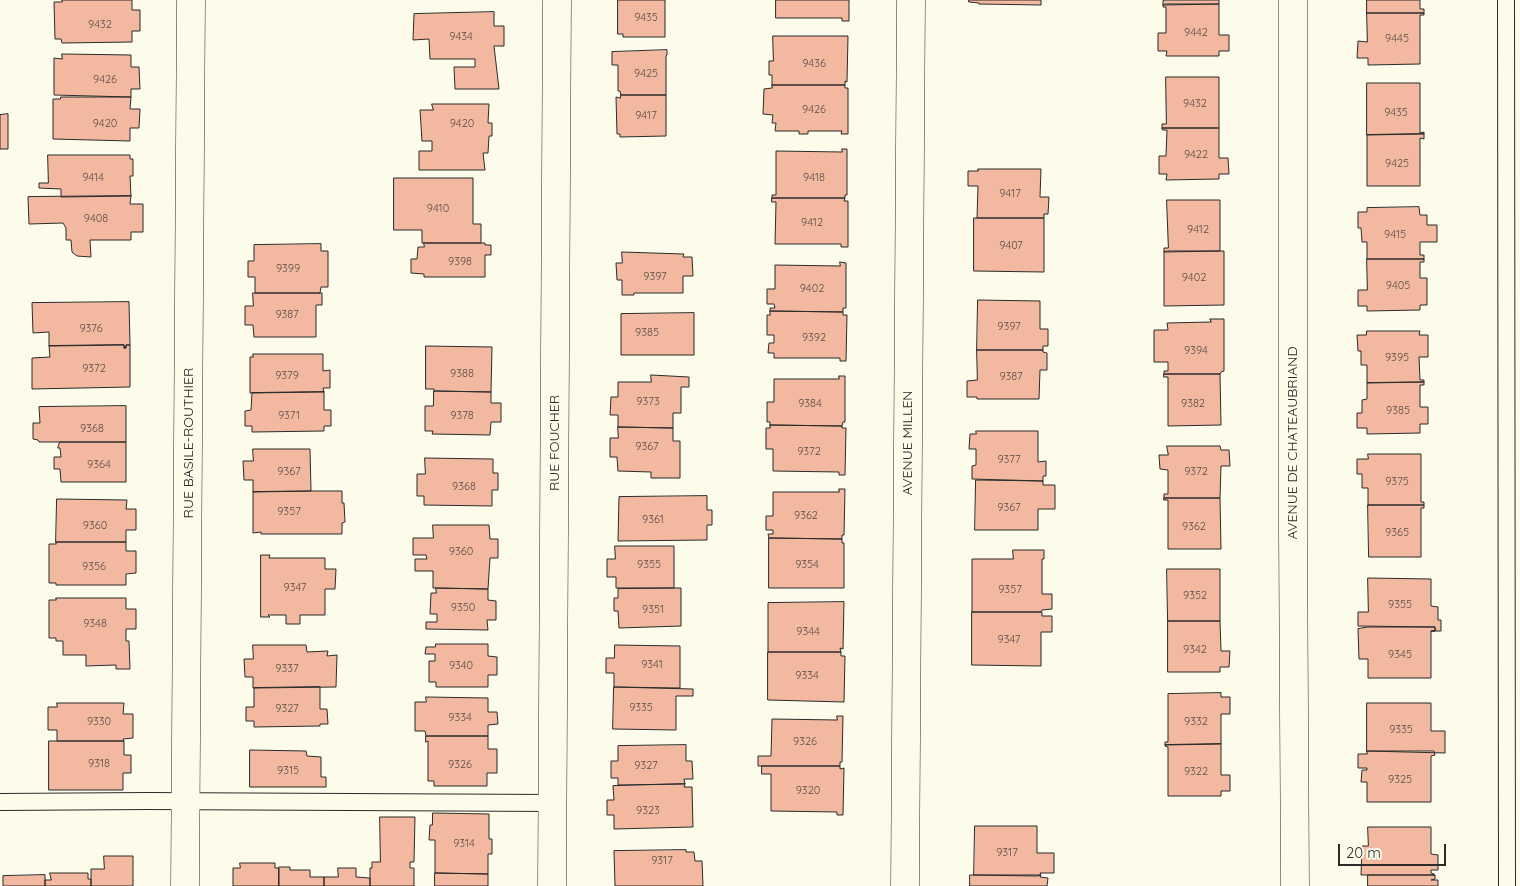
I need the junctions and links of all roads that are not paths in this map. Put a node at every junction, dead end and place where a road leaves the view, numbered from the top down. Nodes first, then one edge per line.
1 (191, 0) edge
2 (557, 0) edge
3 (911, 0) edge
4 (1294, 0) edge
5 (1506, 0) edge
6 (187, 801) junction
7 (0, 802) edge
8 (553, 803) junction
9 (185, 886) edge
10 (552, 886) edge
11 (905, 886) edge
12 (1295, 886) edge
13 (1507, 886) edge

1 - 6 street, RUE BASILE-ROUTHIER
2 - 8 street, RUE FOUCHER
3 - 11 street, AVENUE MILLEN
4 - 12 street, AVENUE DE CHATEAUBRIAND
5 - 13 lane
6 - 7 lane
6 - 8 lane
6 - 9 street, RUE BASILE-ROUTHIER
8 - 10 street, RUE FOUCHER

